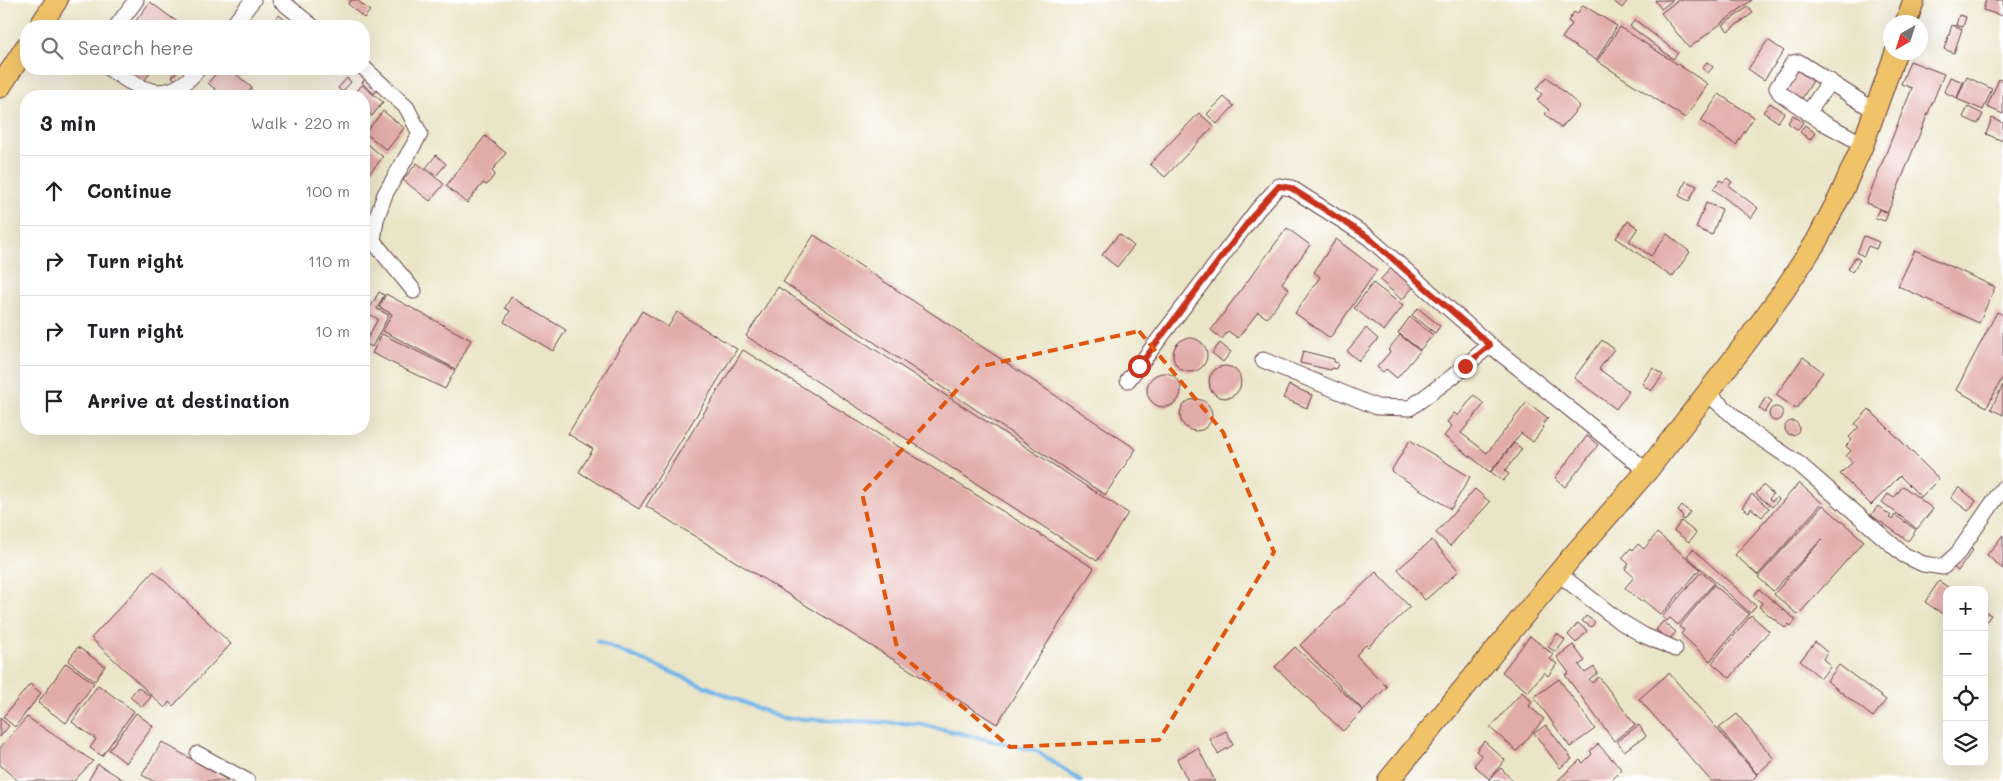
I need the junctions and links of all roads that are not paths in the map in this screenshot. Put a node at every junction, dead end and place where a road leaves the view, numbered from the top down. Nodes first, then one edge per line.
1 (57, 0) edge
2 (136, 0) edge
3 (253, 0) edge
4 (280, 0) edge
5 (47, 20) edge
6 (121, 20) edge
7 (237, 20) edge
8 (305, 20) edge
9 (20, 56) edge
10 (1893, 60) edge
11 (370, 74) edge
12 (120, 75) edge
13 (192, 75) edge
14 (1830, 82) junction
15 (0, 87) edge
16 (154, 90) edge
17 (174, 90) edge
18 (1875, 111) junction
19 (1808, 113) junction
20 (1863, 144) junction
21 (414, 291) dead end
22 (1490, 345) junction
23 (1263, 360) dead end
24 (1128, 380) dead end
25 (1707, 393) junction
26 (1647, 471) junction
27 (2003, 488) edge
28 (1559, 574) junction
29 (1675, 649) dead end
30 (198, 754) dead end
31 (247, 781) edge
32 (1388, 781) edge

1 - 5 highway
2 - 6 street
3 - 7 street
4 - 8 street
9 - 15 highway
10 - 18 highway
11 - 21 street
12 - 16 street
13 - 17 street
14 - 18 street
14 - 19 street
14 - 19 street
18 - 20 highway
19 - 20 street
20 - 25 highway
22 - 23 street
22 - 24 street
22 - 26 street
25 - 26 highway
25 - 27 street
26 - 28 highway
28 - 29 street
28 - 32 highway
30 - 31 street

